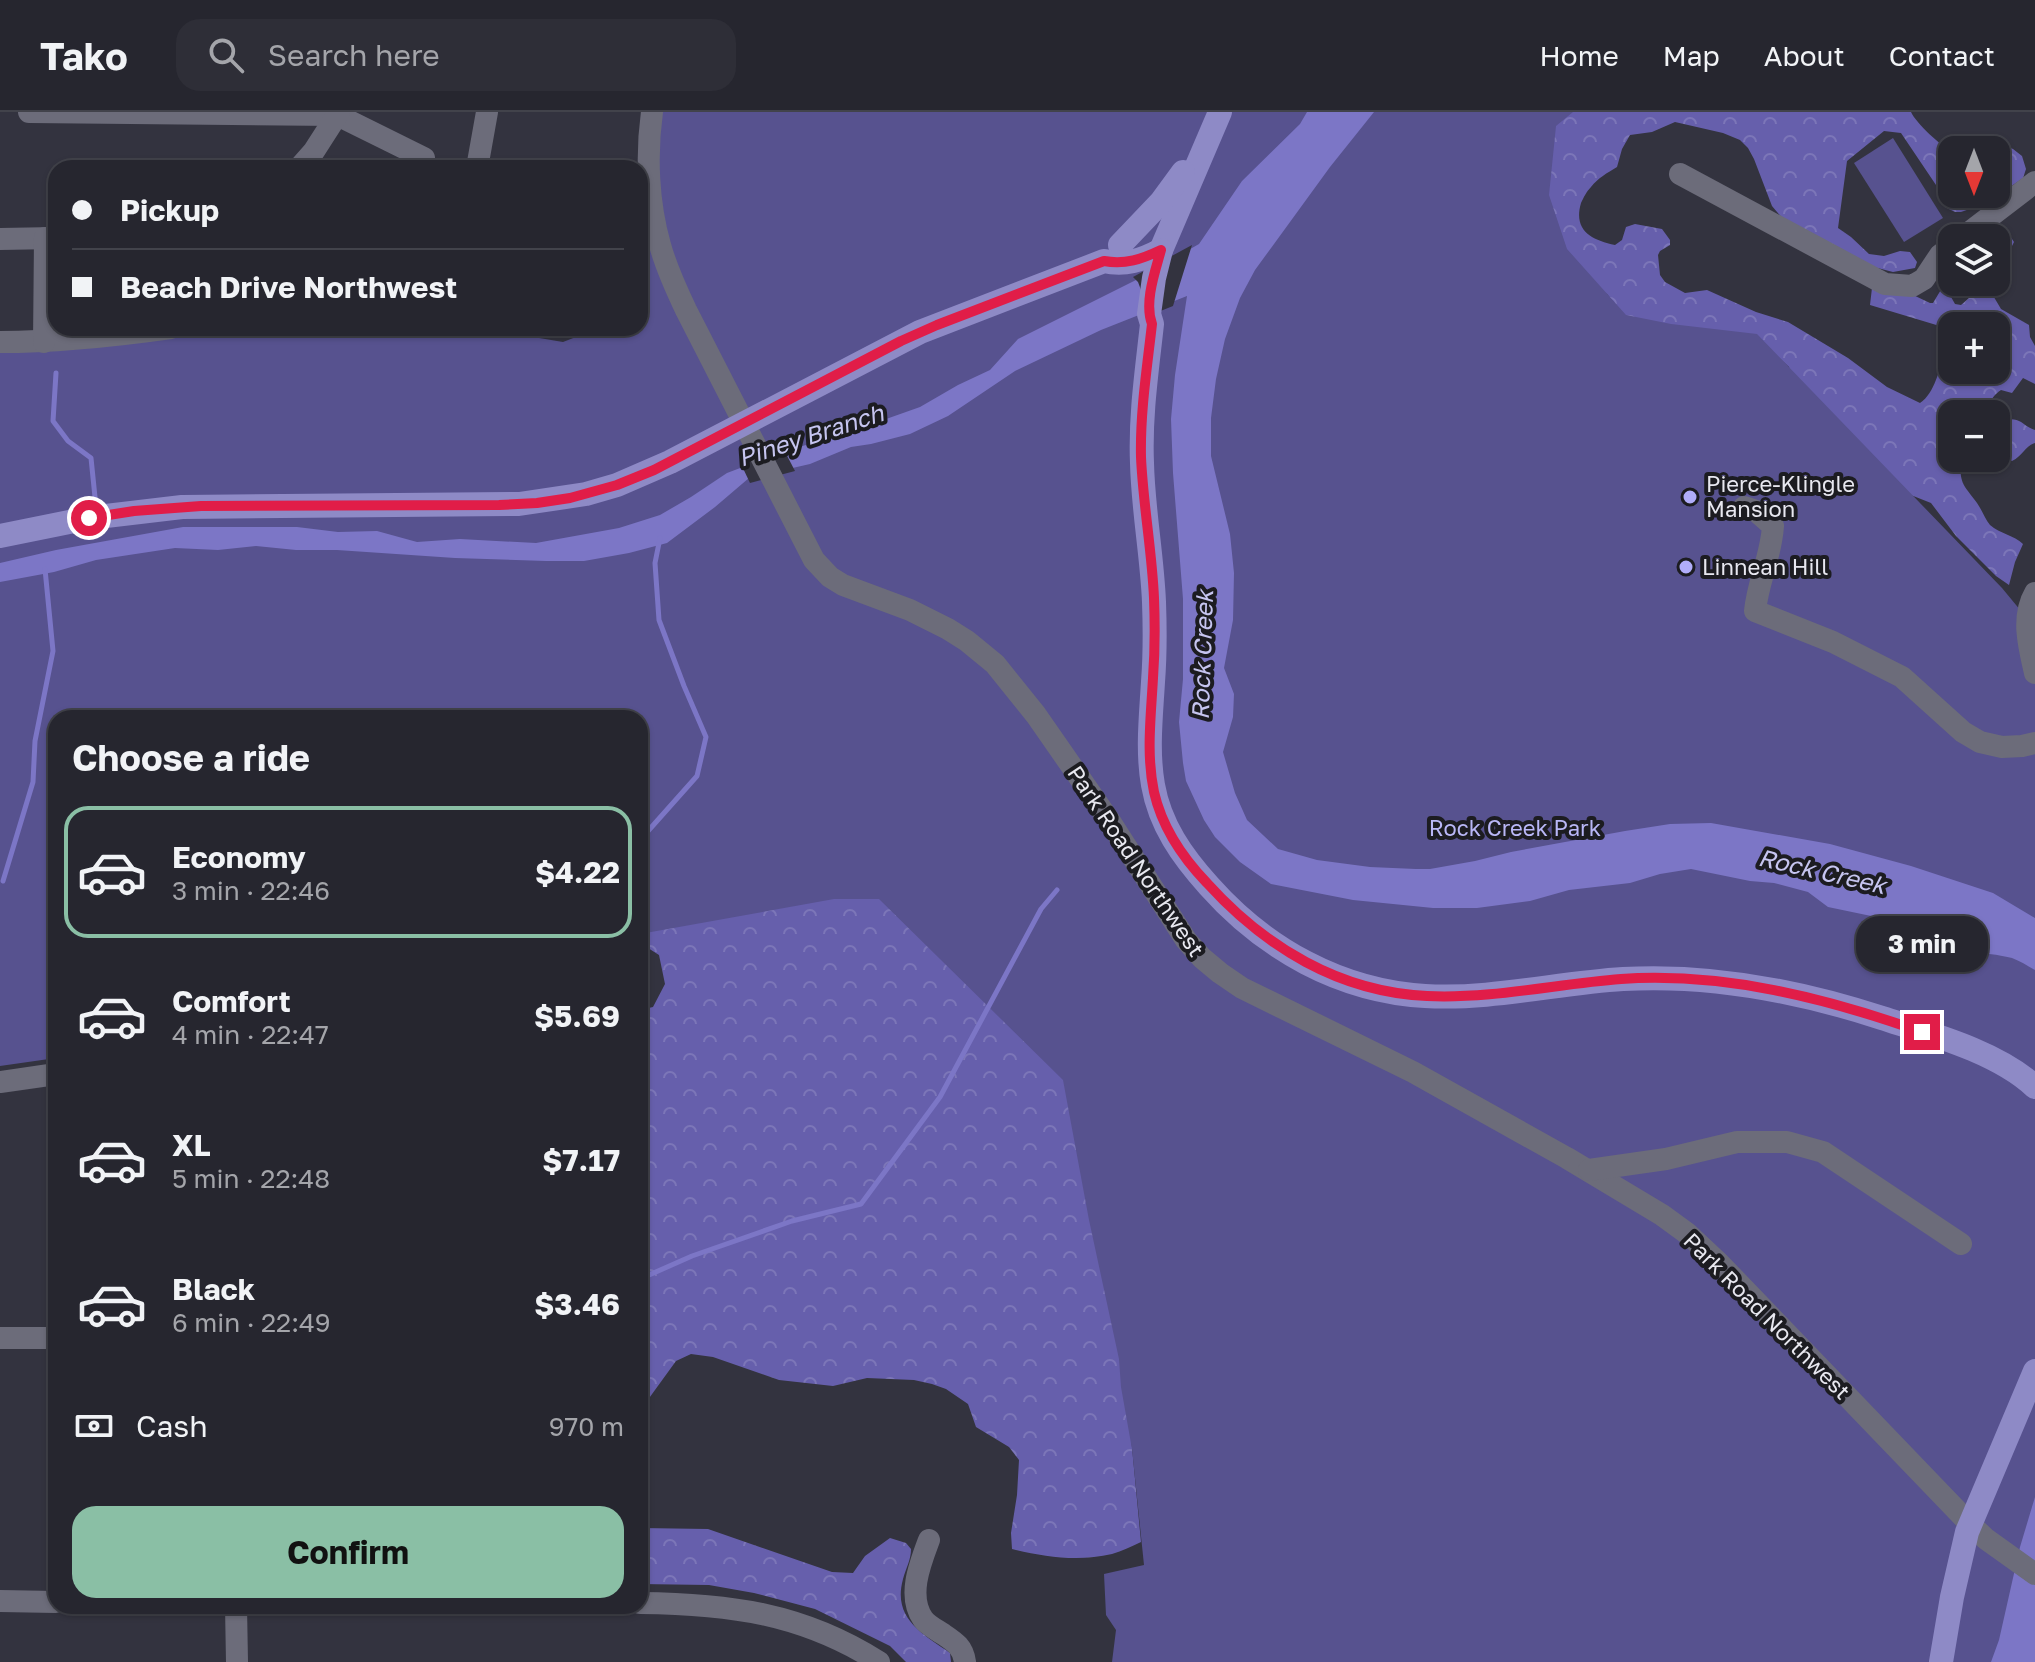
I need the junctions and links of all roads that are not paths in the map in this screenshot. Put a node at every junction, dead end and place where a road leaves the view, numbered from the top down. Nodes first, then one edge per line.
1 (29, 112) edge
2 (487, 112) edge
3 (652, 112) edge
4 (1220, 112) edge
5 (1238, 112) edge
6 (338, 114) edge
7 (306, 160) edge
8 (423, 160) edge
9 (478, 160) edge
10 (1680, 174) dead end
11 (2035, 182) edge
12 (1980, 224) edge
13 (48, 238) edge
14 (0, 239) edge
15 (1112, 253) junction
16 (1167, 255) junction
17 (1938, 258) edge
18 (48, 273) edge
19 (113, 336) edge
20 (0, 342) edge
21 (44, 342) junction
22 (1744, 507) dead end
23 (0, 536) edge
24 (2035, 593) edge
25 (2035, 673) edge
26 (2035, 743) edge
27 (48, 1075) edge
28 (0, 1082) edge
29 (2035, 1087) edge
30 (1589, 1170) junction
31 (1961, 1244) dead end
32 (0, 1338) edge
33 (48, 1338) edge
34 (2035, 1371) edge
35 (1978, 1532) junction
36 (929, 1540) dead end
37 (2035, 1574) edge
38 (0, 1601) edge
39 (48, 1602) edge
40 (648, 1603) edge
41 (236, 1614) edge
42 (237, 1662) edge
43 (879, 1662) edge
44 (965, 1662) edge
45 (1941, 1662) edge

1 - 6 street
2 - 9 street
3 - 30 street, Park Road Northwest
4 - 15 main road
4 - 16 main road
5 - 16 main road
6 - 7 street
6 - 8 street
10 - 17 street
11 - 12 street
13 - 14 street
15 - 16 main road
15 - 23 main road
16 - 29 main road
18 - 21 street
19 - 21 street
20 - 21 street
22 - 26 street
24 - 25 street
27 - 28 street
30 - 31 street
30 - 35 street, Park Road Northwest
32 - 33 street
34 - 35 main road
35 - 37 street, Park Road Northwest
35 - 45 main road
36 - 44 street
38 - 39 street
40 - 43 street
41 - 42 street

